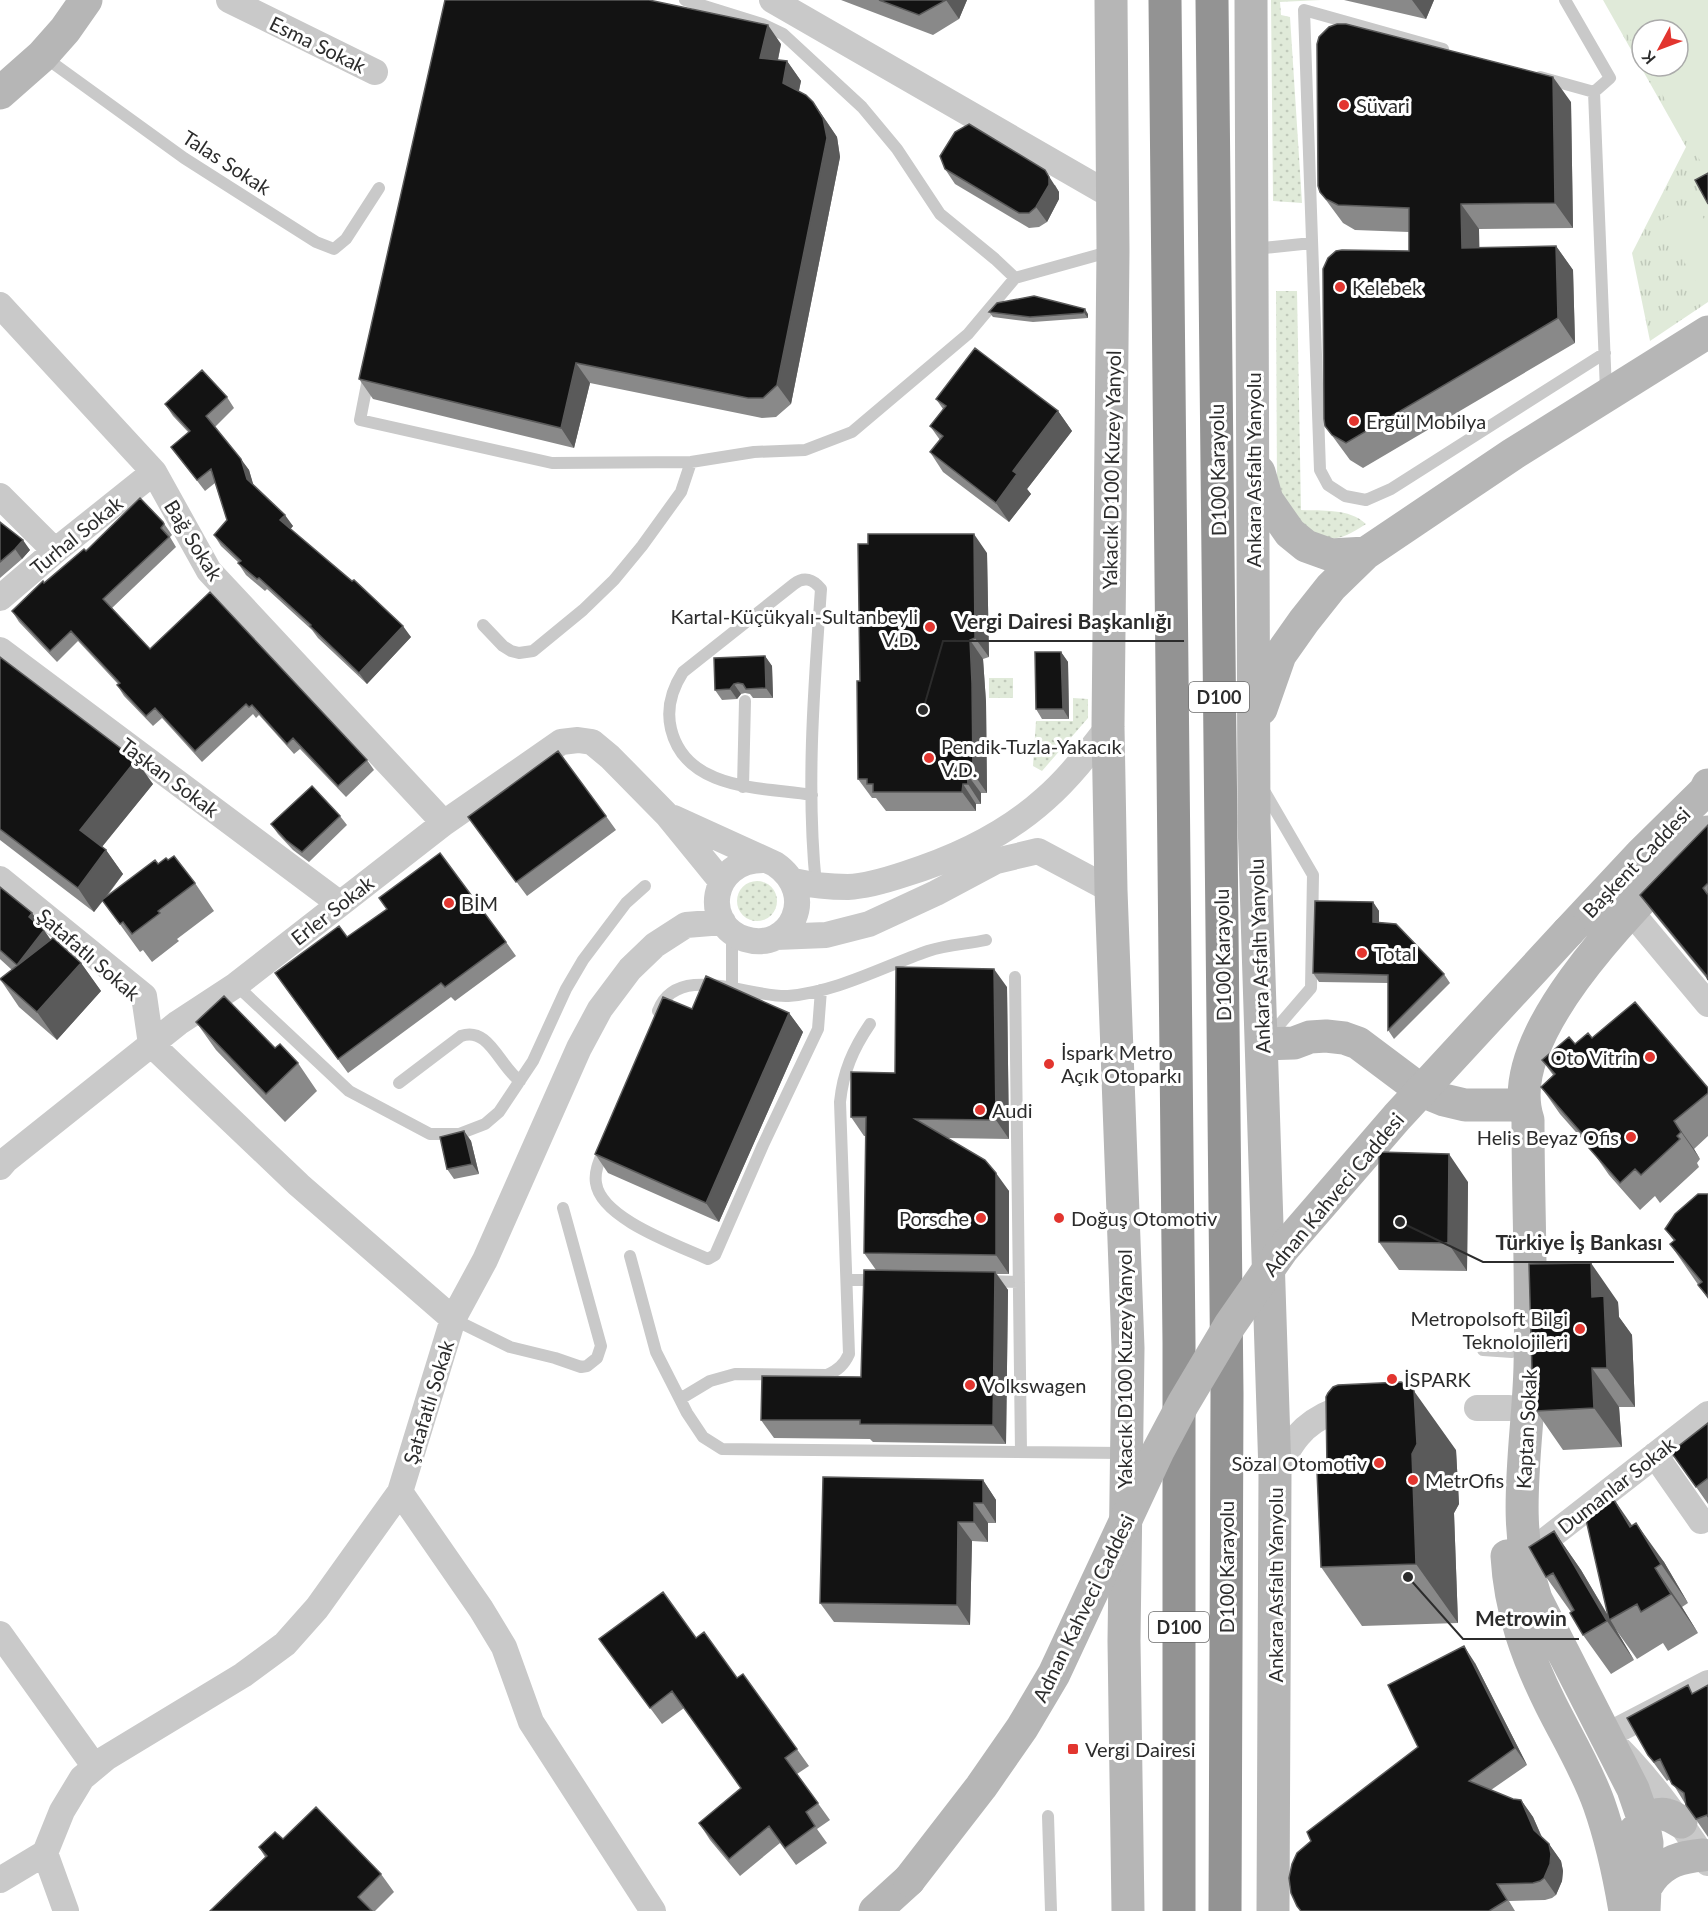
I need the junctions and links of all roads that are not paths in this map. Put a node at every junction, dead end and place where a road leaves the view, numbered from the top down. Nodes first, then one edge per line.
1 (86, 0) edge
2 (229, 0) edge
3 (686, 0) edge
4 (772, 0) edge
5 (1111, 0) edge
6 (1165, 0) edge
7 (1212, 0) edge
8 (1251, 0) edge
9 (1564, 0) edge
10 (1460, 54) edge
11 (42, 56) junction
12 (375, 72) dead end
13 (1527, 73) edge
14 (1594, 92) junction
15 (0, 93) edge
16 (379, 188) dead end
17 (1112, 196) junction
18 (1312, 243) junction
19 (1252, 249) junction
20 (1113, 251) junction
21 (1015, 278) junction
22 (0, 305) edge
23 (1708, 320) edge
24 (1708, 332) edge
25 (1605, 353) junction
26 (1670, 354) junction
27 (372, 363) edge
28 (1606, 395) junction
29 (1253, 453) junction
30 (691, 462) junction
31 (154, 472) junction
32 (0, 496) edge
33 (55, 550) junction
34 (1366, 553) junction
35 (0, 598) edge
36 (483, 625) dead end
37 (0, 650) edge
38 (745, 701) edge
39 (1108, 727) junction
40 (1254, 730) junction
41 (1254, 774) junction
42 (743, 787) junction
43 (1707, 789) edge
44 (812, 795) junction
45 (668, 816) junction
46 (444, 823) junction
47 (1708, 832) edge
48 (764, 860) junction
49 (0, 879) edge
50 (721, 881) junction
51 (805, 883) junction
52 (645, 886) dead end
53 (1111, 890) junction
54 (340, 904) junction
55 (1631, 912) junction
56 (728, 927) junction
57 (1568, 932) joint
58 (776, 938) junction
59 (987, 940) dead end
60 (1016, 977) dead end
61 (236, 985) junction
62 (732, 989) junction
63 (821, 990) junction
64 (1708, 1004) edge
65 (655, 1017) edge
66 (870, 1024) dead end
67 (151, 1044) junction
68 (1262, 1044) junction
69 (520, 1081) junction
70 (399, 1083) dead end
71 (1522, 1105) junction
72 (608, 1140) edge
73 (2, 1161) edge
74 (563, 1208) dead end
75 (630, 1256) dead end
76 (847, 1280) junction
77 (893, 1280) edge
78 (973, 1281) edge
79 (1019, 1281) junction
80 (453, 1319) junction
81 (680, 1399) junction
82 (1334, 1411) edge
83 (1708, 1414) edge
84 (1021, 1452) junction
85 (1125, 1453) junction
86 (1655, 1455) junction
87 (1275, 1473) junction
88 (400, 1492) junction
89 (1701, 1521) dead end
90 (1524, 1557) junction
91 (0, 1634) edge
92 (1708, 1683) edge
93 (1606, 1736) junction
94 (95, 1767) junction
95 (1047, 1815) dead end
96 (1644, 1822) junction
97 (1681, 1822) junction
98 (45, 1853) junction
99 (1705, 1859) edge
100 (0, 1880) edge
101 (1626, 1897) edge
102 (66, 1911) edge
103 (653, 1911) edge
104 (875, 1911) edge
105 (1051, 1911) edge
106 (1128, 1911) edge
107 (1179, 1911) edge
108 (1225, 1911) edge
109 (1273, 1911) edge

1 - 11 main road
2 - 12 street, Esma Sokak
3 - 21 lane
4 - 17 street
5 - 17 main road, Yakacık D100 Kuzey Yanyol
6 - 107 highway, D100
7 - 108 highway, D100 Karayolu / D100
8 - 19 main road, Ankara Asfaltı Yanyolu
9 - 14 lane
10 - 18 lane
11 - 15 main road
11 - 16 lane, Talas Sokak
13 - 14 lane
14 - 25 lane
17 - 20 main road, Yakacık D100 Kuzey Yanyol
18 - 19 lane
18 - 25 lane
19 - 29 main road, Ankara Asfaltı Yanyolu
20 - 21 lane
20 - 39 main road, Yakacık D100 Kuzey Yanyol
21 - 30 lane
22 - 31 street, Bağ Sokak
23 - 26 main road
24 - 26 main road
25 - 28 lane
26 - 28 main road
27 - 30 lane
28 - 34 main road
29 - 34 main road
29 - 40 main road, Ankara Asfaltı Yanyolu
30 - 36 lane
31 - 33 street, Turhal Sokak
31 - 46 street, Bağ Sokak
32 - 33 street
33 - 35 street, Turhal Sokak
34 - 40 main road
37 - 54 street, Taşkan Sokak
38 - 42 lane
39 - 51 street
39 - 53 main road, Yakacık D100 Kuzey Yanyol
40 - 41 main road, Ankara Asfaltı Yanyolu
41 - 68 main road, Ankara Asfaltı Yanyolu
41 - 68 lane
42 - 44 lane
42 - 44 lane
43 - 57 main road, Başkent Caddesi
44 - 51 lane
45 - 46 street, Erler Sokak
45 - 48 street
45 - 50 street, Erler Sokak
46 - 54 street, Erler Sokak
47 - 55 main road
48 - 50 street
48 - 51 street
49 - 67 street, Şatafatlı Sokak
50 - 56 street
51 - 58 street
52 - 69 lane
53 - 58 street
53 - 85 main road, Yakacık D100 Kuzey Yanyol
54 - 61 street, Erler Sokak
55 - 64 street
55 - 71 main road
56 - 58 street
56 - 62 lane
56 - 80 street
57 - 104 main road, Adnan Kahveci Caddesi, bridge
59 - 63 lane
60 - 79 lane
61 - 67 street, Erler Sokak
61 - 69 lane
62 - 63 lane
62 - 65 lane
63 - 72 lane
66 - 76 lane
67 - 73 street, Erler Sokak
67 - 80 street, Şatafatlı Sokak
68 - 71 main road
68 - 87 main road, Ankara Asfaltı Yanyolu
69 - 70 lane
71 - 90 main road, Kaptan Sokak
71 - 101 main road, Kaptan Sokak
74 - 80 lane
75 - 81 lane
76 - 77 lane
76 - 81 lane
78 - 79 lane
79 - 84 lane
80 - 88 street, Şatafatlı Sokak
81 - 84 lane
82 - 87 street
83 - 86 street, Dumanlar Sokak
84 - 85 lane
85 - 106 main road, Yakacık D100 Kuzey Yanyol
86 - 89 street
86 - 90 street, Dumanlar Sokak
87 - 109 main road, Ankara Asfaltı Yanyolu
88 - 94 street, Şatafatlı Sokak
88 - 103 street
90 - 93 main road, Kaptan Sokak
91 - 94 street
92 - 93 street
93 - 96 main road, Kaptan Sokak
93 - 97 street
94 - 98 street, Şatafatlı Sokak
95 - 105 lane
96 - 97 main road
96 - 101 main road, Kaptan Sokak
96 - 101 main road
97 - 99 street
98 - 100 street
98 - 102 street
99 - 101 main road

